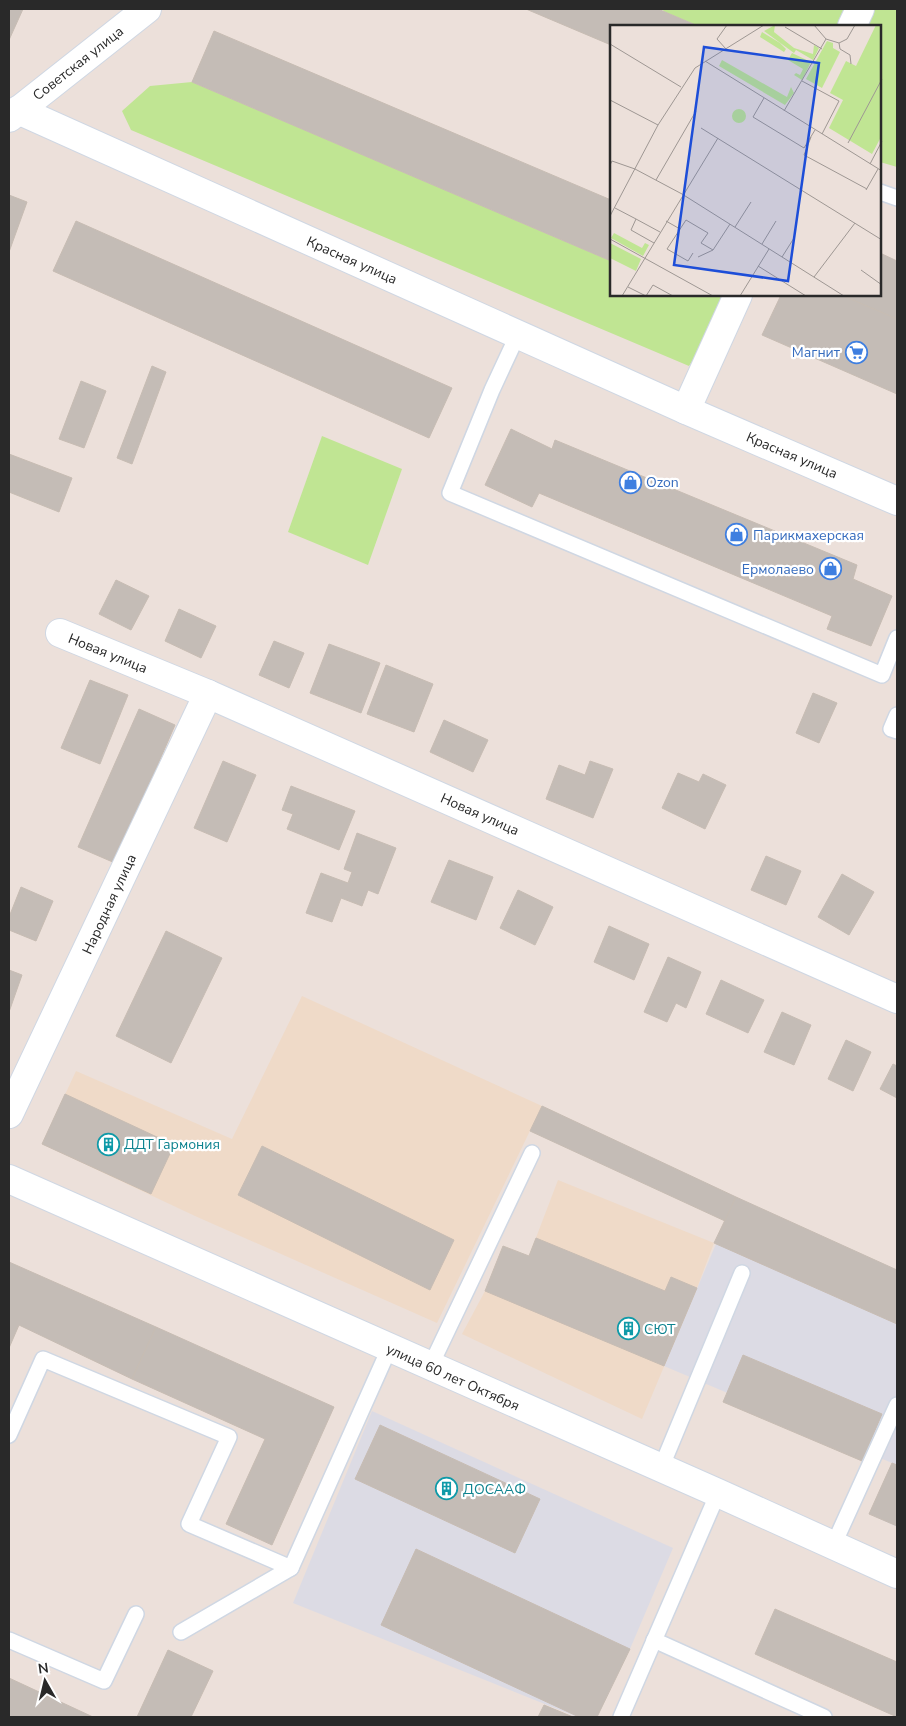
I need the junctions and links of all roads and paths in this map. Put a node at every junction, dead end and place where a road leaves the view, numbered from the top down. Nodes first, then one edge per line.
1 (147, 9) edge
2 (860, 9) edge
3 (852, 25) edge
4 (13, 114) edge
5 (881, 192) edge
6 (897, 198) edge
7 (738, 296) edge
8 (518, 334) junction
9 (686, 410) junction
10 (897, 501) edge
11 (60, 633) dead end
12 (897, 638) edge
13 (208, 694) junction
14 (897, 715) edge
15 (897, 731) edge
16 (897, 999) edge
17 (9, 1114) edge
18 (532, 1153) dead end
19 (9, 1179) edge
20 (742, 1274) dead end
21 (389, 1349) junction
22 (430, 1366) junction
23 (897, 1405) edge
24 (9, 1435) edge
25 (661, 1468) junction
26 (718, 1493) junction
27 (833, 1546) junction
28 (291, 1568) junction
29 (897, 1574) edge
30 (136, 1614) dead end
31 (181, 1632) dead end
32 (9, 1640) edge
33 (654, 1640) junction
34 (621, 1717) edge
35 (824, 1717) edge

1 - 4 street, Советская улица
2 - 3 street
4 - 8 street, Красная улица
5 - 6 lane
7 - 9 street
8 - 9 street, Красная улица
8 - 12 lane
9 - 10 street, Красная улица
11 - 13 street, Новая улица
13 - 16 street, Новая улица
13 - 17 street, Народная улица
14 - 15 lane
18 - 22 lane
19 - 21 street, улица 60 лет Октября
20 - 25 lane
21 - 22 street, улица 60 лет Октября
21 - 28 lane
22 - 25 street, улица 60 лет Октября
23 - 27 lane
24 - 28 lane
25 - 26 street, улица 60 лет Октября
26 - 27 street, улица 60 лет Октября
26 - 33 lane
27 - 29 street, улица 60 лет Октября
28 - 31 lane
30 - 32 lane
33 - 34 lane
33 - 35 lane

